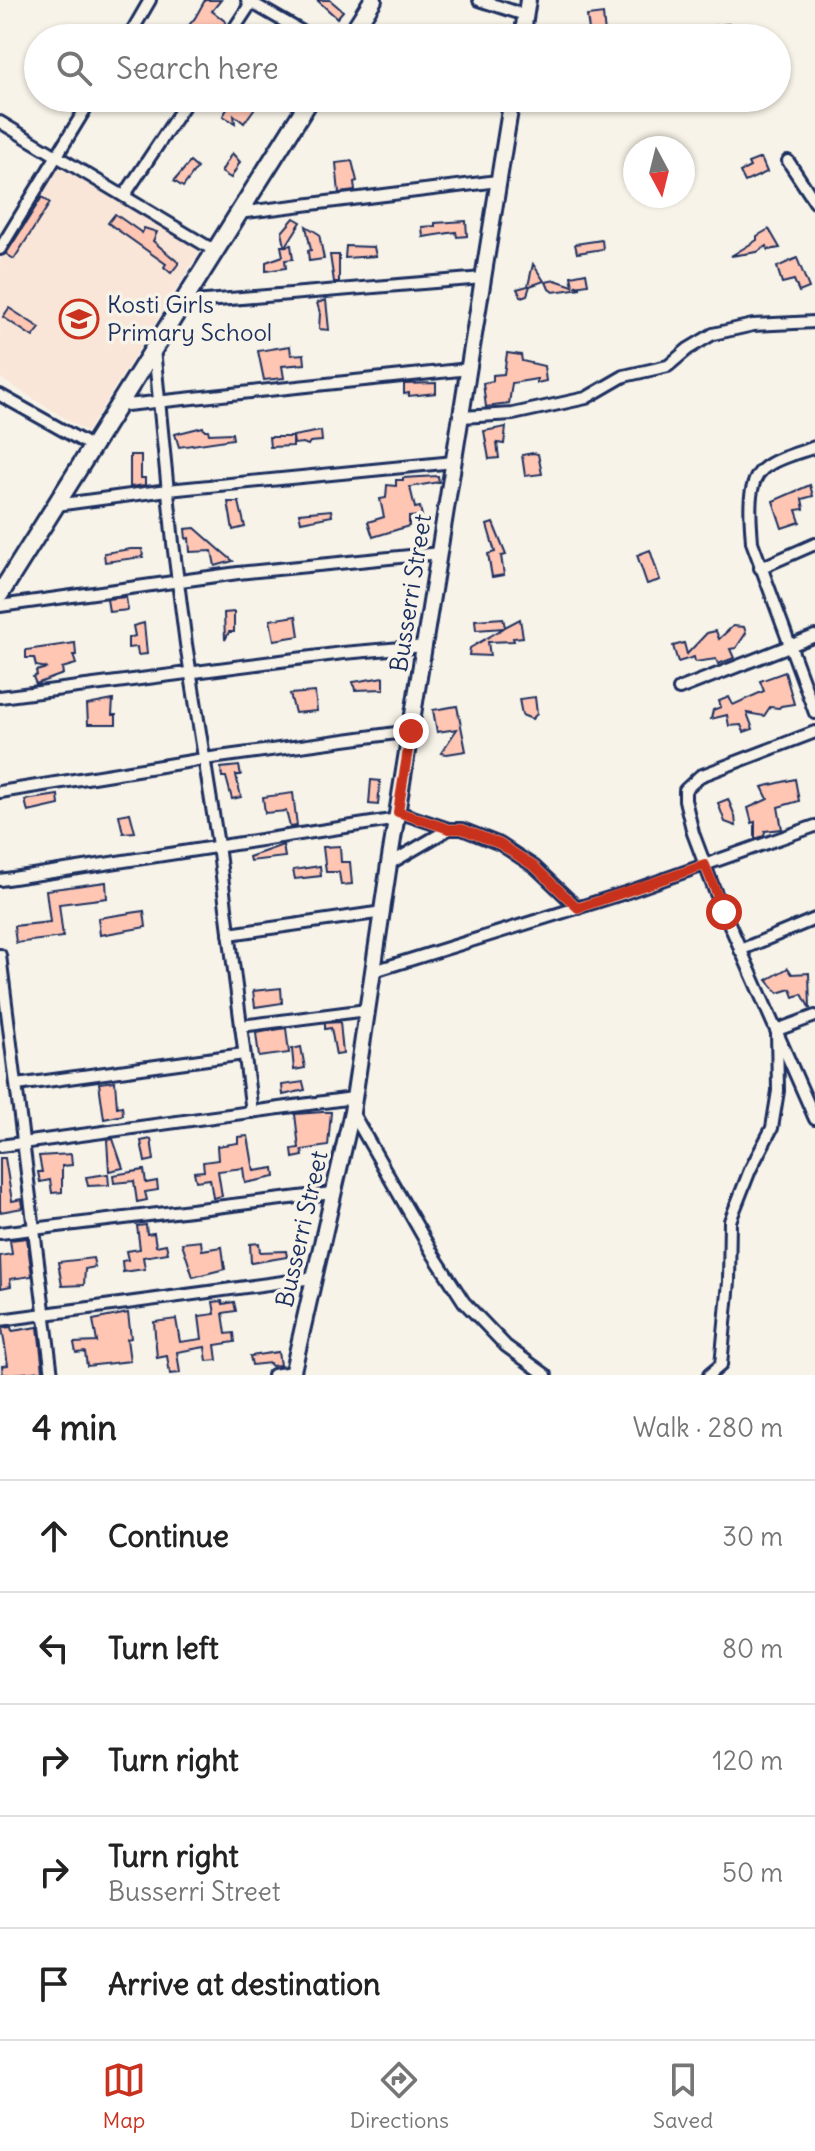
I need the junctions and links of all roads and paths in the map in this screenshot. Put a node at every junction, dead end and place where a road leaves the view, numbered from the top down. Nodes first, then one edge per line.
1 (150, 0) edge
2 (373, 0) edge
3 (479, 0) edge
4 (251, 1) edge
5 (526, 8) edge
6 (136, 24) edge
7 (237, 24) edge
8 (290, 24) edge
9 (358, 24) edge
10 (84, 112) edge
11 (180, 112) edge
12 (302, 112) edge
13 (510, 112) edge
14 (0, 122) edge
15 (57, 156) junction
16 (788, 161) dead end
17 (498, 181) junction
18 (124, 196) junction
19 (815, 202) edge
20 (238, 213) junction
21 (0, 249) edge
22 (215, 251) junction
23 (483, 278) junction
24 (182, 303) junction
25 (815, 322) edge
26 (154, 347) junction
27 (469, 369) junction
28 (0, 395) edge
29 (160, 401) junction
30 (117, 406) junction
31 (461, 417) junction
32 (91, 446) junction
33 (815, 447) edge
34 (454, 462) junction
35 (168, 490) junction
36 (54, 506) junction
37 (815, 544) edge
38 (440, 553) junction
39 (760, 568) junction
40 (178, 581) junction
41 (0, 594) edge
42 (0, 606) edge
43 (815, 636) edge
44 (425, 646) junction
45 (790, 646) junction
46 (190, 672) junction
47 (679, 689) dead end
48 (0, 697) edge
49 (815, 713) edge
50 (411, 731) junction
51 (815, 732) edge
52 (204, 759) junction
53 (0, 792) edge
54 (398, 816) junction
55 (815, 826) edge
56 (449, 829) junction
57 (218, 845) junction
58 (389, 864) junction
59 (705, 865) junction
60 (0, 880) edge
61 (578, 908) junction
62 (383, 912) junction
63 (815, 919) edge
64 (229, 934) junction
65 (740, 950) junction
66 (0, 955) edge
67 (0, 962) edge
68 (374, 971) junction
69 (367, 1010) junction
70 (815, 1016) edge
71 (241, 1026) junction
72 (777, 1030) junction
73 (13, 1053) junction
74 (244, 1054) junction
75 (0, 1055) edge
76 (17, 1085) junction
77 (353, 1105) junction
78 (252, 1112) junction
79 (814, 1113) edge
80 (25, 1142) junction
81 (0, 1146) edge
82 (332, 1193) junction
83 (35, 1228) junction
84 (0, 1233) edge
85 (313, 1278) junction
86 (45, 1313) junction
87 (0, 1320) edge
88 (292, 1374) edge
89 (52, 1375) edge
90 (273, 1375) edge
91 (546, 1375) edge
92 (709, 1375) edge

1 - 6 street
2 - 9 main road
3 - 5 street
4 - 7 street
4 - 8 street
10 - 15 street
11 - 18 street
12 - 20 main road
13 - 17 main road, Busserri Street
14 - 15 street
15 - 18 street
15 - 21 street
16 - 19 street
17 - 20 street
17 - 23 main road, Busserri Street
18 - 22 street
20 - 22 main road
22 - 24 main road
23 - 24 street
23 - 27 main road, Busserri Street
24 - 26 main road
25 - 31 street
26 - 29 street
26 - 30 main road
27 - 29 street
27 - 31 main road, Busserri Street
28 - 32 street
29 - 30 street
29 - 35 street
30 - 32 main road
31 - 34 main road, Busserri Street
32 - 36 main road
33 - 39 street
34 - 35 street
34 - 38 main road, Busserri Street
35 - 36 street
35 - 40 street
36 - 41 main road
37 - 39 street
38 - 40 street
38 - 44 main road, Busserri Street
39 - 45 street
40 - 42 street
40 - 46 street
43 - 45 street
44 - 46 street
44 - 50 main road, Busserri Street
45 - 47 street
45 - 49 street
46 - 48 street
46 - 52 street
50 - 52 street
50 - 54 main road, Busserri Street
51 - 59 street
52 - 53 street
52 - 57 street
54 - 56 street
54 - 57 street
54 - 58 main road, Busserri Street
55 - 59 street
56 - 58 street
56 - 61 street
57 - 60 street
57 - 64 street
58 - 62 main road, Busserri Street
59 - 61 street
59 - 65 street
61 - 68 street
62 - 64 street
62 - 68 main road, Busserri Street
63 - 65 street
64 - 71 street
65 - 72 street
66 - 67 street
67 - 73 street
68 - 69 main road, Busserri Street
69 - 71 street
69 - 77 main road, Busserri Street
70 - 72 street
71 - 74 street
72 - 79 street
72 - 92 street
73 - 75 street
73 - 76 street
74 - 76 street
74 - 78 street
76 - 80 street
77 - 78 street
77 - 82 main road, Busserri Street
77 - 91 street
78 - 80 street
80 - 81 street
80 - 83 street
82 - 83 street
82 - 85 main road, Busserri Street
83 - 84 street
83 - 86 street
85 - 86 street
85 - 88 main road, Busserri Street
86 - 87 street
86 - 89 street
88 - 90 street

